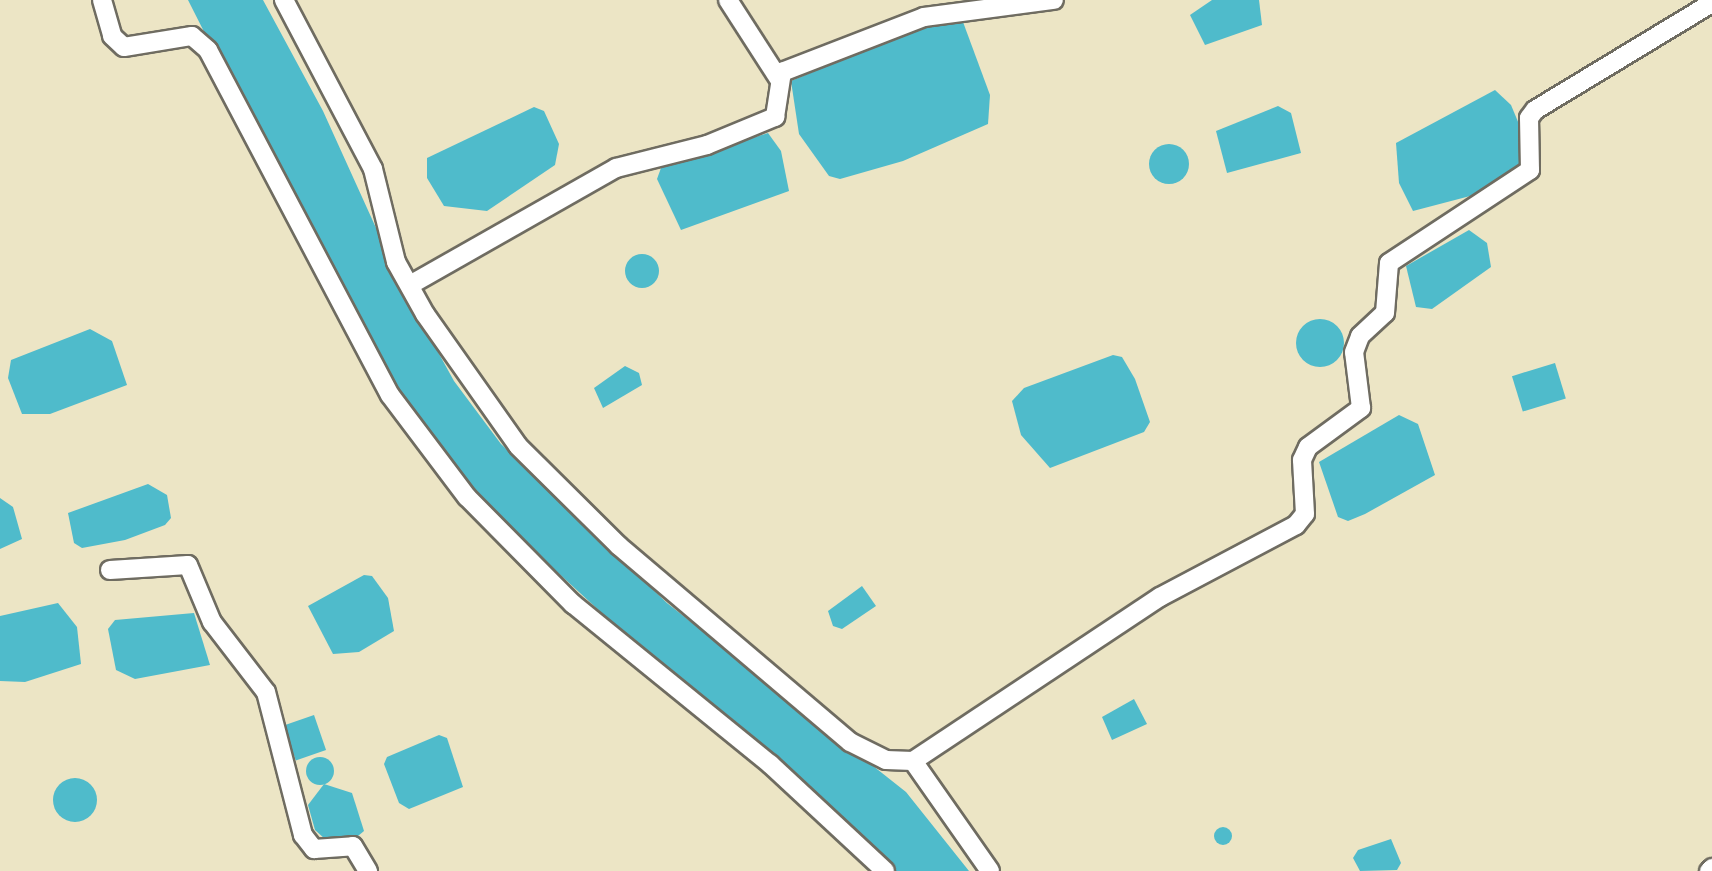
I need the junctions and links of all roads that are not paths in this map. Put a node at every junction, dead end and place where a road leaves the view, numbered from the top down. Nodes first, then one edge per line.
1 (102, 0) edge
2 (284, 0) edge
3 (729, 0) edge
4 (1054, 0) edge
5 (1712, 3) edge
6 (779, 79) junction
7 (410, 285) junction
8 (110, 570) dead end
9 (913, 761) junction
10 (368, 871) edge
11 (886, 871) edge
12 (990, 871) edge

1 - 11 street
2 - 7 street
3 - 6 street
4 - 6 street
5 - 9 street
6 - 7 street
7 - 9 street
8 - 10 street
9 - 12 street

